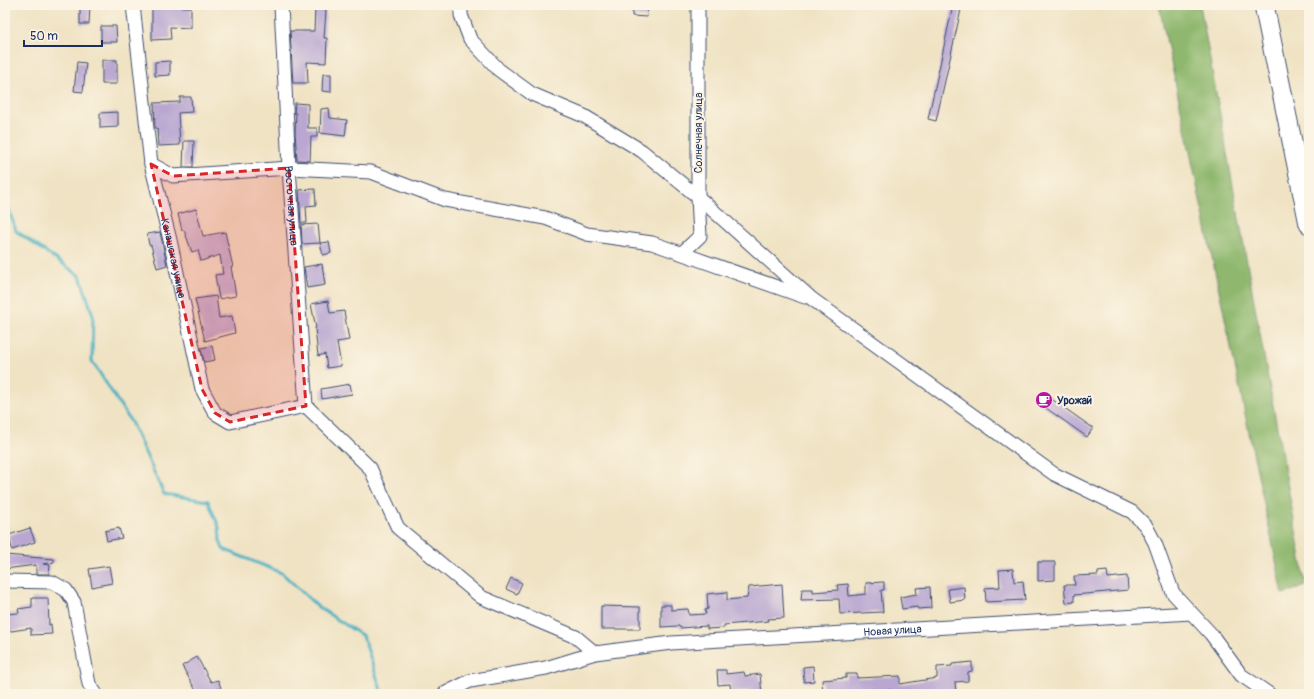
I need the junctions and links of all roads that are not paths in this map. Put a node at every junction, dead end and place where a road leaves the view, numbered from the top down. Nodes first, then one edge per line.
1 (133, 5) edge
2 (281, 5) edge
3 (460, 5) edge
4 (698, 5) edge
5 (1264, 5) edge
6 (151, 164) junction
7 (289, 168) junction
8 (698, 197) junction
9 (1309, 224) edge
10 (682, 253) junction
11 (812, 299) junction
12 (306, 406) junction
13 (5, 581) edge
14 (1191, 613) junction
15 (595, 653) junction
16 (96, 694) edge
17 (444, 694) edge
18 (1269, 694) edge

1 - 6 street, Канашская улица
2 - 7 street, Восточная улица
3 - 8 street
4 - 8 street, Солнечная улица
5 - 9 highway
6 - 7 street
6 - 12 street, Канашская улица
7 - 10 street
7 - 12 street, Восточная улица
8 - 10 street, Солнечная улица
8 - 11 street
10 - 11 street
11 - 14 street
12 - 15 street
13 - 16 street
14 - 15 street, Новая улица
14 - 18 street
15 - 17 street, Новая улица

